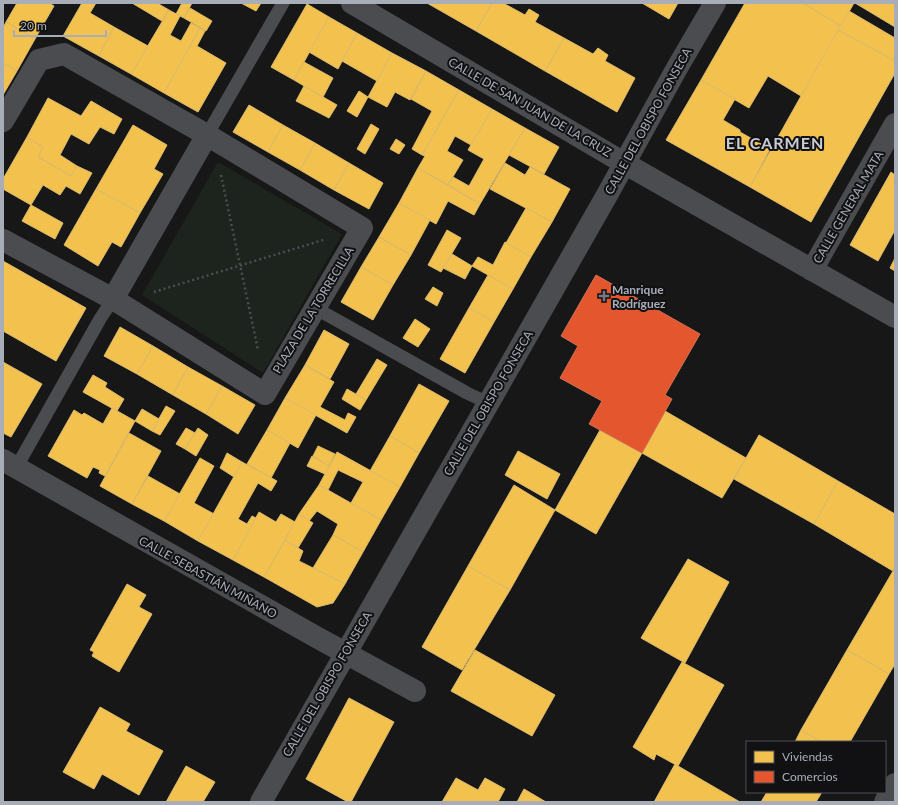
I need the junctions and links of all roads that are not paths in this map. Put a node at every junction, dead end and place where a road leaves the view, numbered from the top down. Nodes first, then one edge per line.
1 (284, 3) edge
2 (352, 3) edge
3 (715, 3) edge
4 (3, 121) edge
5 (895, 124) edge
6 (207, 135) junction
7 (624, 162) junction
8 (3, 240) edge
9 (812, 270) junction
10 (113, 299) junction
11 (315, 308) junction
12 (895, 317) edge
13 (488, 404) junction
14 (9, 464) edge
15 (345, 652) junction
16 (415, 691) dead end
17 (895, 784) edge
18 (261, 802) edge
19 (885, 802) edge

1 - 6 lane
2 - 7 street, CALLE DE SAN JUAN DE LA CRUZ
3 - 7 street, CALLE DEL OBISPO FONSECA
4 - 6 street, PLAZA DE LA TORRECILLA
5 - 9 street, CALLE GENERAL MATA
6 - 10 street
6 - 11 street, PLAZA DE LA TORRECILLA
7 - 9 street, CALLE DE SAN JUAN DE LA CRUZ
7 - 13 street, CALLE DEL OBISPO FONSECA
8 - 10 street, PLAZA DE LA TORRECILLA
9 - 12 street, CALLE DE SAN JUAN DE LA CRUZ
10 - 11 street, PLAZA DE LA TORRECILLA
10 - 14 lane
11 - 13 lane
13 - 15 street, CALLE DEL OBISPO FONSECA
14 - 15 street, CALLE SEBASTIÁN MIÑANO
15 - 16 street, CALLE SEBASTIÁN MIÑANO
15 - 18 street, CALLE DEL OBISPO FONSECA
17 - 19 street

